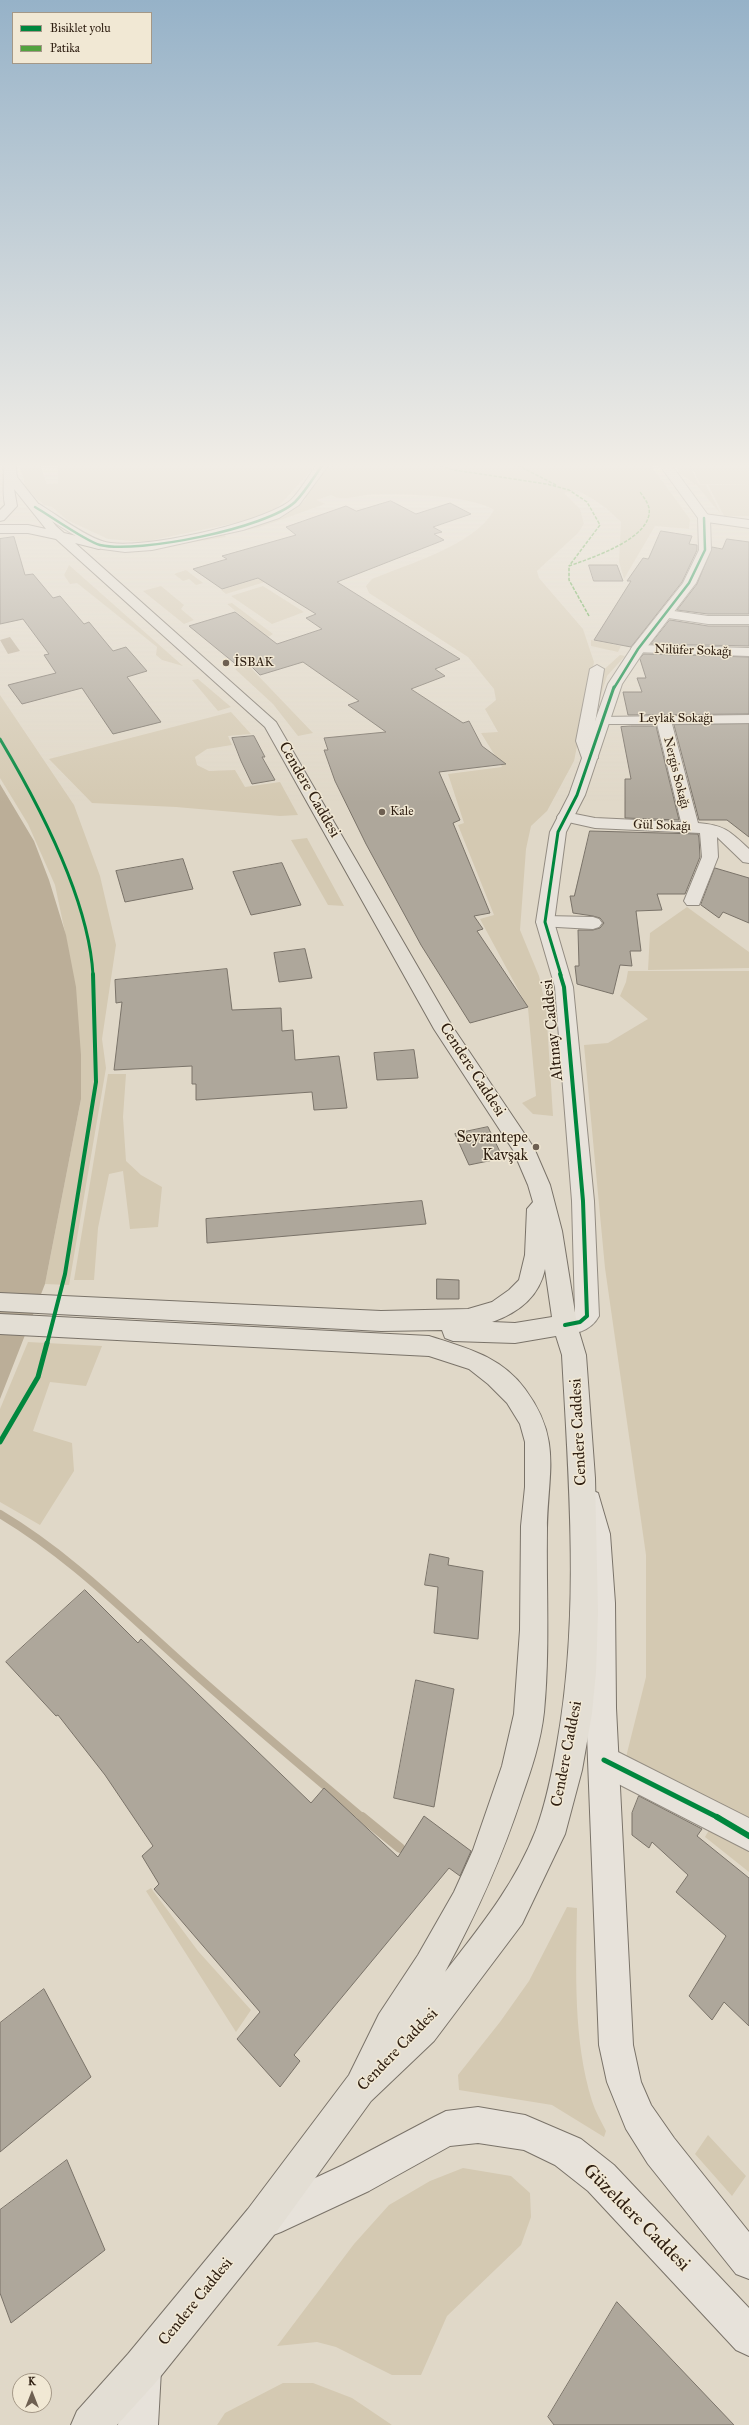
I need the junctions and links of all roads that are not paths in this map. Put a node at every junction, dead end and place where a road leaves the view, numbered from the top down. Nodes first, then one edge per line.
1 (104, 576) edge
2 (692, 576) edge
3 (667, 614) junction
4 (749, 620) edge
5 (638, 649) junction
6 (749, 652) edge
7 (597, 669) dead end
8 (663, 719) junction
9 (749, 719) edge
10 (604, 720) junction
11 (590, 758) junction
12 (565, 817) junction
13 (690, 826) junction
14 (708, 828) junction
15 (749, 858) edge
16 (693, 901) dead end
17 (546, 922) junction
18 (593, 923) dead end
19 (539, 1186) junction
20 (0, 1302) edge
21 (380, 1320) junction
22 (0, 1324) edge
23 (566, 1325) junction
24 (582, 1478) junction
25 (604, 1760) junction
26 (749, 1836) edge
27 (358, 2088) junction
28 (261, 2222) junction
29 (749, 2261) edge
30 (749, 2337) edge
31 (142, 2368) junction
32 (91, 2425) edge
33 (138, 2425) edge

1 - 19 main road, Cendere Caddesi
2 - 3 street, Altınay Caddesi
3 - 4 street
3 - 5 street, Altınay Caddesi
5 - 6 street, Nilüfer Sokağı
5 - 10 street, Altınay Caddesi
7 - 11 street
8 - 9 street, Leylak Sokağı
8 - 10 street, Leylak Sokağı
8 - 13 street, Nergis Sokağı
10 - 11 street, Altınay Caddesi
11 - 12 street, Altınay Caddesi
12 - 13 street, Gül Sokağı
12 - 17 street, Altınay Caddesi
13 - 14 street, Gül Sokağı
14 - 15 street, Gül Sokağı
14 - 16 street
17 - 18 street
17 - 23 street, Altınay Caddesi
19 - 21 main road
19 - 23 main road, Cendere Caddesi
20 - 21 main road
21 - 23 main road
22 - 27 main road
23 - 24 main road, Cendere Caddesi
24 - 25 street
24 - 27 main road, Cendere Caddesi
25 - 26 street
25 - 29 street
27 - 28 main road, Cendere Caddesi
28 - 30 street, Güzeldere Caddesi
28 - 31 main road, Cendere Caddesi
31 - 32 main road, Cendere Caddesi
31 - 33 street

